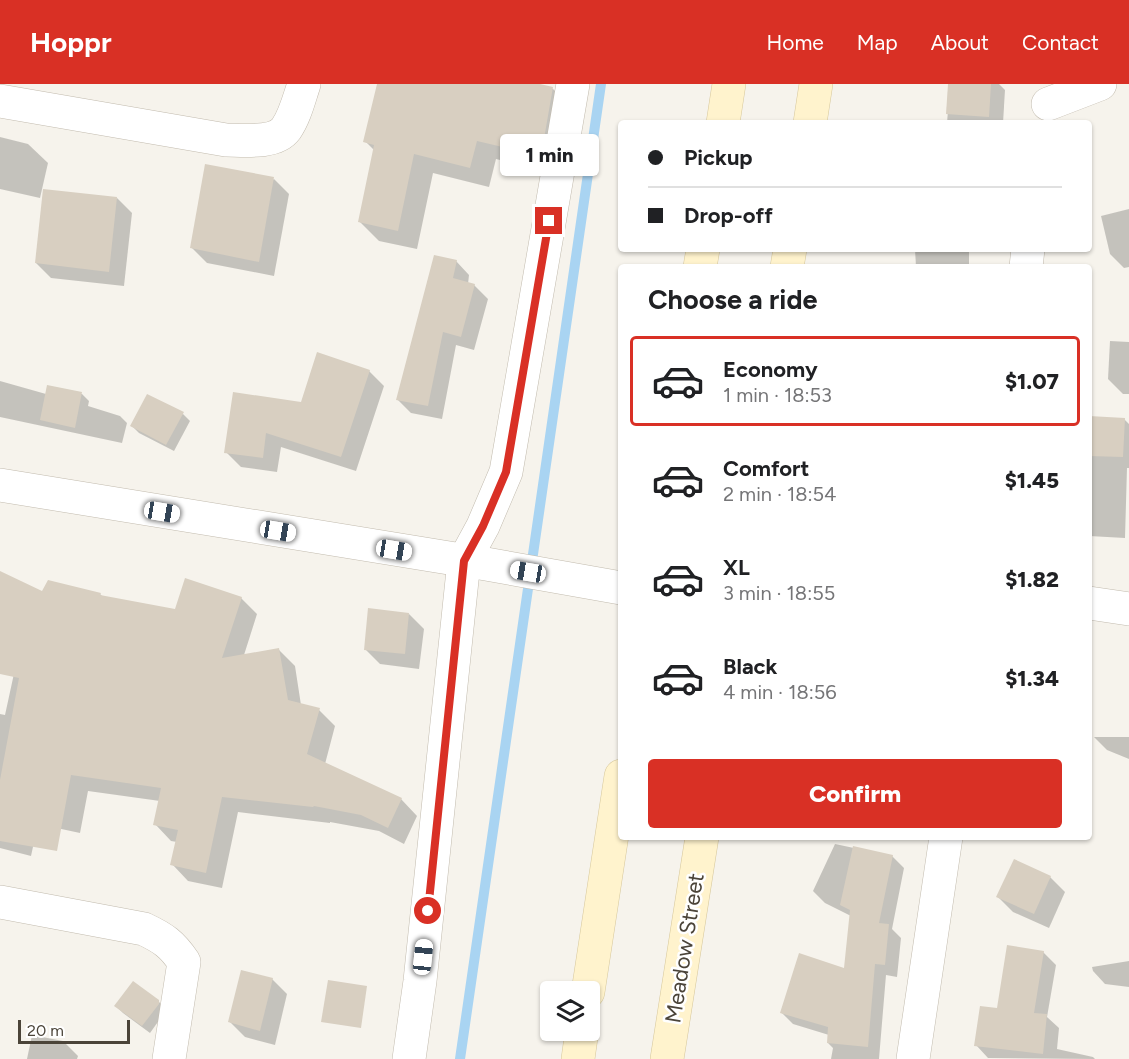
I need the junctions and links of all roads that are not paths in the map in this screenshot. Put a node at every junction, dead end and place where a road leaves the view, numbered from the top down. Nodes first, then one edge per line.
1 (304, 84) edge
2 (573, 84) edge
3 (729, 84) edge
4 (816, 84) edge
5 (1100, 84) edge
6 (0, 101) edge
7 (1048, 104) edge
8 (723, 120) edge
9 (810, 120) edge
10 (0, 485) edge
11 (475, 563) junction
12 (617, 587) edge
13 (1092, 603) edge
14 (1129, 609) edge
15 (618, 796) edge
16 (702, 840) edge
17 (946, 840) edge
18 (0, 902) edge
19 (590, 981) edge
20 (580, 1041) edge
21 (169, 1059) edge
22 (409, 1059) edge
23 (578, 1059) edge
24 (667, 1059) edge
25 (913, 1059) edge

1 - 6 street
2 - 11 street
3 - 8 street
4 - 9 street
5 - 7 street
10 - 11 street
11 - 12 street
11 - 22 street
13 - 14 street
15 - 19 street
16 - 24 street, Meadow Street
17 - 25 street
18 - 21 street
20 - 23 street

